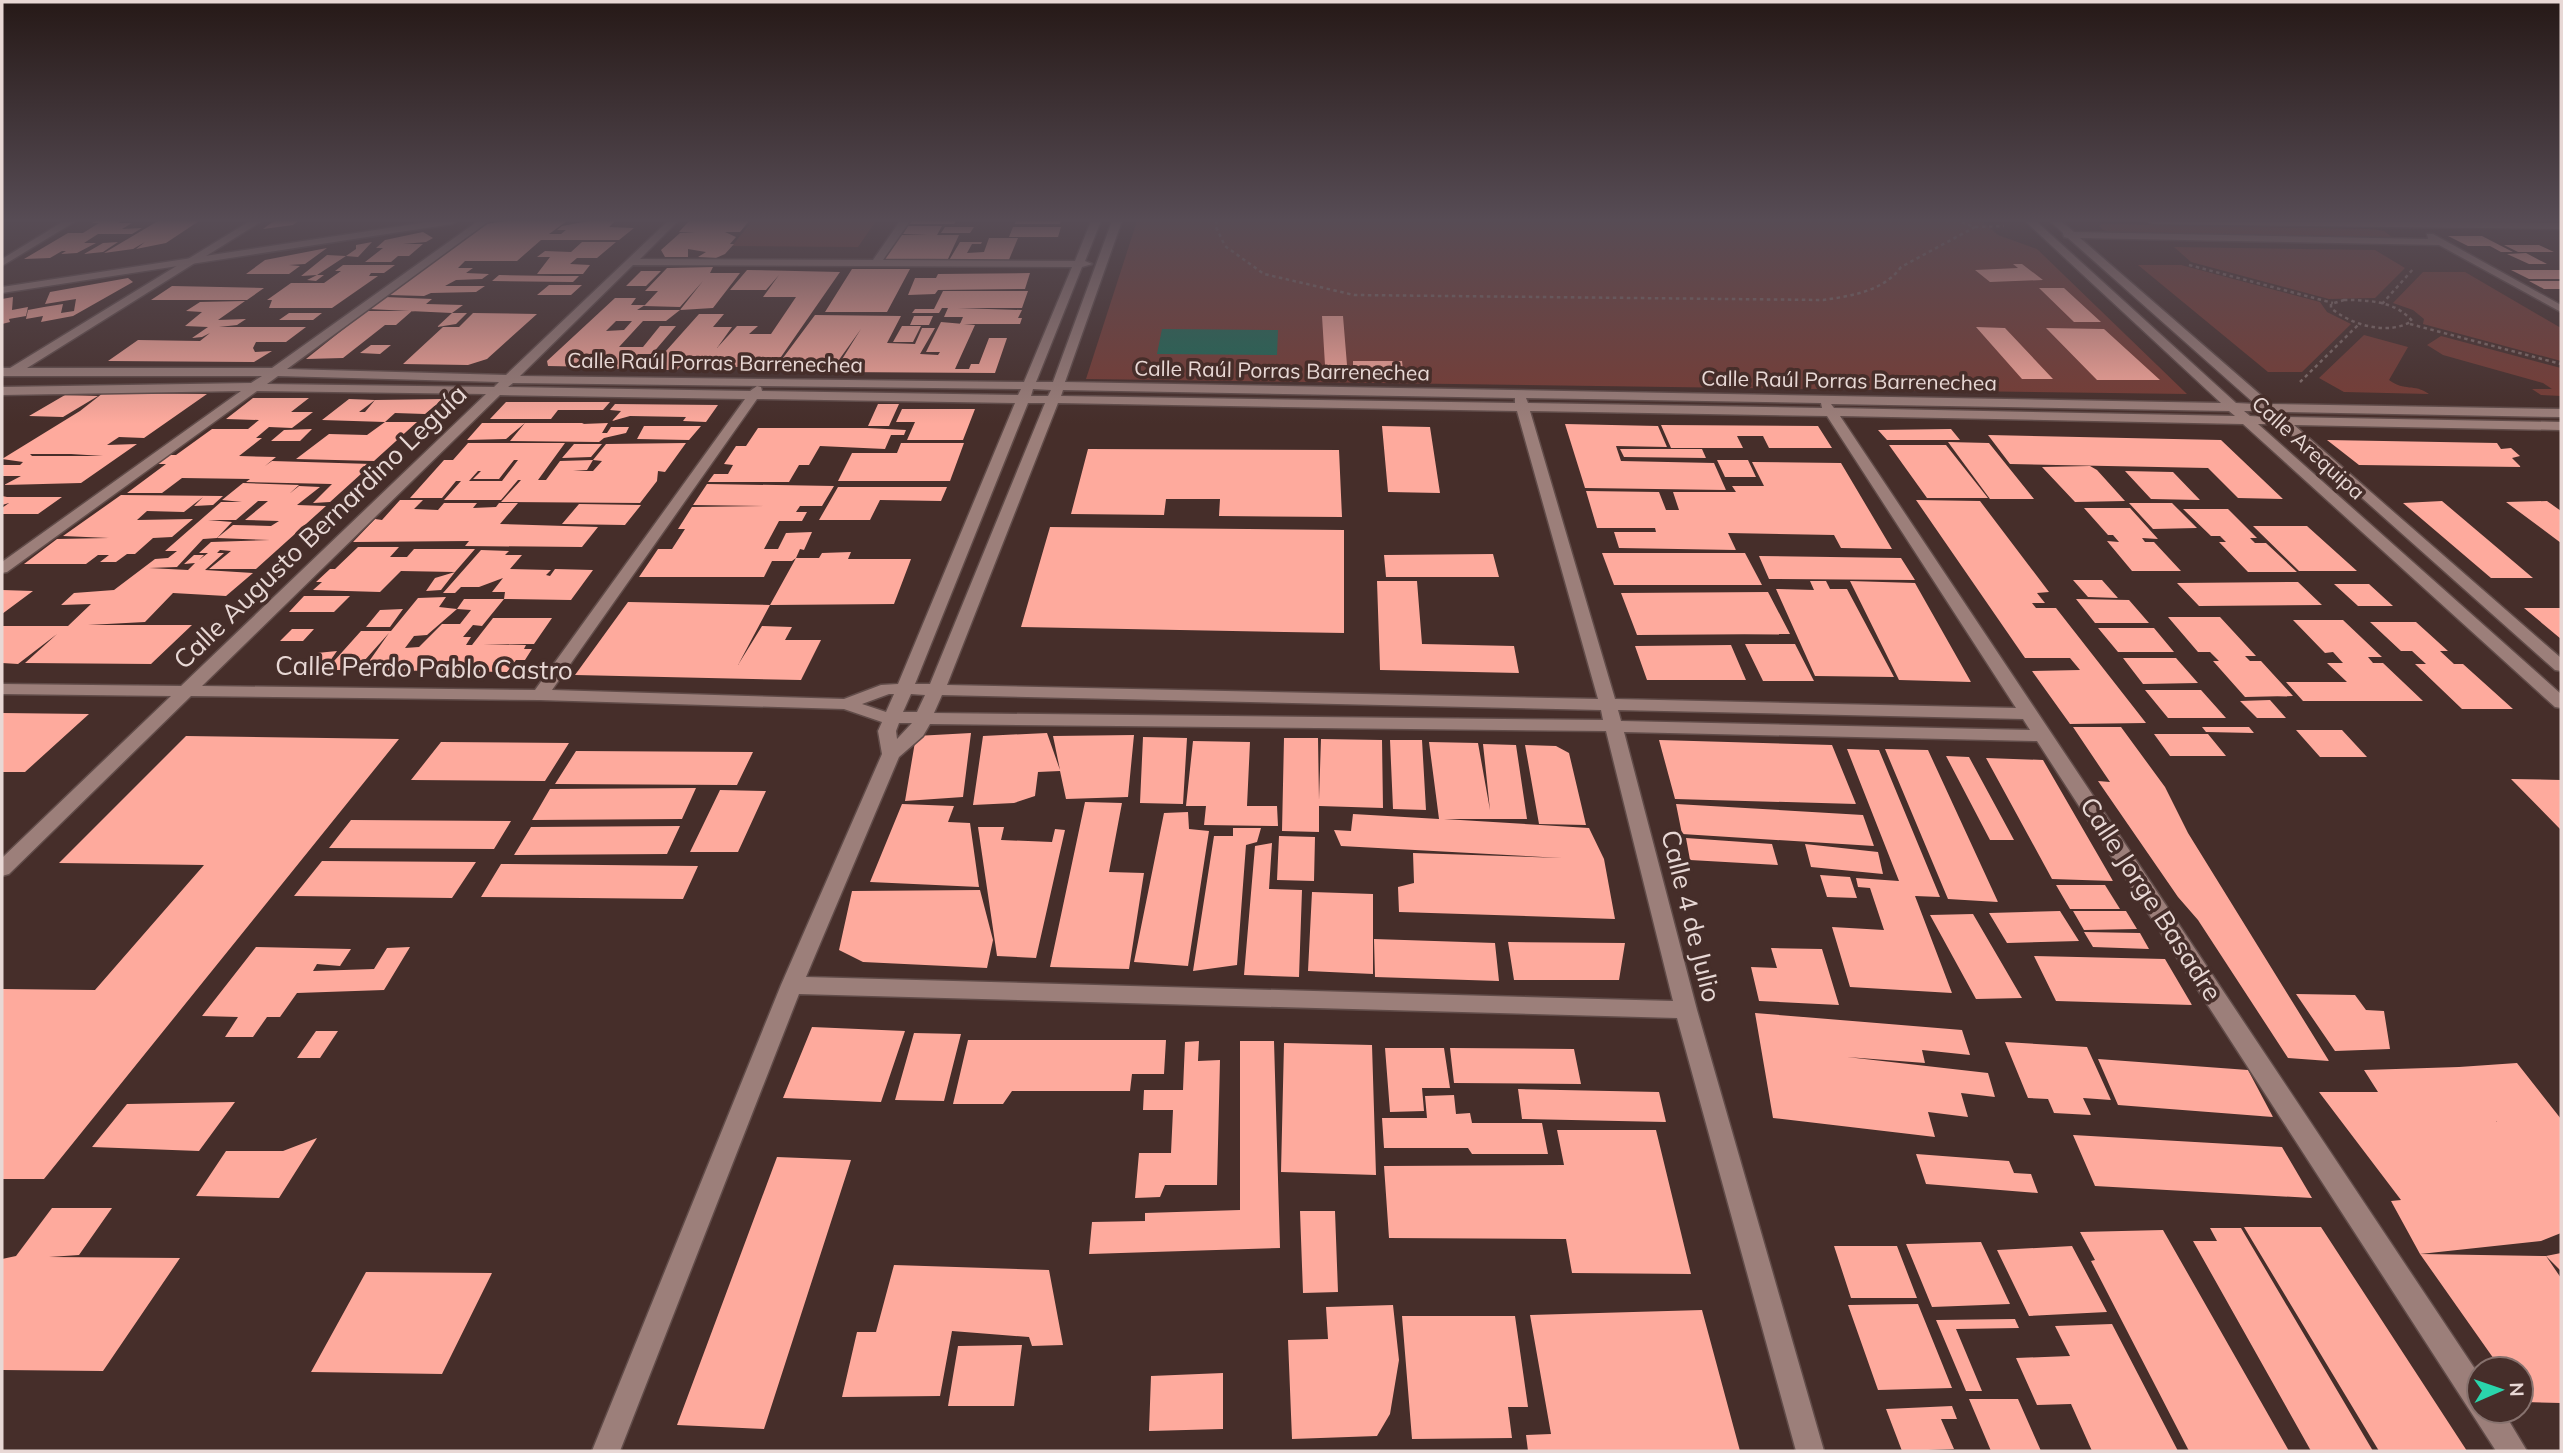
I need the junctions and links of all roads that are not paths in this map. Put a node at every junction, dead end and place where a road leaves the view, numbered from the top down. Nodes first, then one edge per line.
1 (149, 289) edge
2 (391, 289) edge
3 (602, 289) edge
4 (1068, 289) edge
5 (1092, 289) edge
6 (2104, 289) edge
7 (2131, 289) edge
8 (2525, 289) edge
9 (2561, 309) edge
10 (276, 372) junction
11 (5, 374) edge
12 (502, 385) junction
13 (252, 387) junction
14 (758, 389) junction
15 (2, 391) edge
16 (1027, 392) junction
17 (1055, 393) junction
18 (1521, 402) junction
19 (1826, 405) junction
20 (2233, 408) junction
21 (2268, 409) junction
22 (2561, 413) edge
23 (2248, 422) junction
24 (2283, 422) junction
25 (2561, 426) edge
26 (2, 569) edge
27 (2561, 666) edge
28 (2, 689) edge
29 (904, 689) junction
30 (186, 691) junction
31 (936, 691) junction
32 (540, 695) junction
33 (2561, 703) edge
34 (846, 704) junction
35 (1608, 705) junction
36 (2031, 714) junction
37 (892, 717) junction
38 (923, 718) junction
39 (1613, 726) junction
40 (2044, 736) junction
41 (891, 754) junction
42 (2, 869) edge
43 (792, 985) junction
44 (1686, 1010) junction
45 (2465, 1379) edge
46 (2495, 1425) edge
47 (606, 1451) edge
48 (1810, 1451) edge
49 (2513, 1451) edge

1 - 11 street
2 - 10 street
3 - 12 street, Calle Augusto Bernardino Leguía
4 - 16 street
5 - 17 street
6 - 20 street, Calle Arequipa
7 - 21 street, Calle Arequipa
8 - 9 street
10 - 11 street, Calle Raúl Porras Barrenechea
10 - 12 street, Calle Raúl Porras Barrenechea
10 - 13 street
12 - 13 street, Calle Raúl Porras Barrenechea
12 - 14 street, Calle Raúl Porras Barrenechea
12 - 30 street, Calle Augusto Bernardino Leguía
13 - 15 street, Calle Raúl Porras Barrenechea
13 - 26 street
14 - 16 street, Calle Raúl Porras Barrenechea
14 - 32 street
16 - 17 street, Calle Raúl Porras Barrenechea
16 - 29 street
17 - 18 street, Calle Raúl Porras Barrenechea
17 - 31 street
18 - 19 street, Calle Raúl Porras Barrenechea
18 - 35 street, Calle 4 de Julio
19 - 20 street, Calle Raúl Porras Barrenechea
19 - 23 street, Calle Raúl Porras Barrenechea
19 - 36 street, Calle Jorge Basadre
20 - 21 street, Calle Raúl Porras Barrenechea
20 - 23 street, Calle Arequipa
21 - 22 street, Calle Raúl Porras Barrenechea
21 - 24 street, Calle Arequipa
23 - 24 street, Calle Raúl Porras Barrenechea
23 - 33 street, Calle Arequipa
24 - 25 street, Calle Raúl Porras Barrenechea
24 - 27 street, Calle Arequipa
28 - 30 street, Calle Perdo Pablo Castro
29 - 31 street
29 - 34 street
29 - 37 street
30 - 32 street, Calle Perdo Pablo Castro
30 - 42 street, Calle Augusto Bernardino Leguía
31 - 35 street
31 - 38 street
32 - 34 street, Calle Perdo Pablo Castro
34 - 37 street
35 - 36 street
35 - 39 street, Calle 4 de Julio
36 - 40 street, Calle Jorge Basadre
37 - 38 street
37 - 41 street
38 - 39 street
38 - 41 street
39 - 40 street
39 - 44 street, Calle 4 de Julio
40 - 45 street, Calle Jorge Basadre
41 - 43 street
43 - 44 street
43 - 47 street
44 - 48 street, Calle 4 de Julio
46 - 49 street

